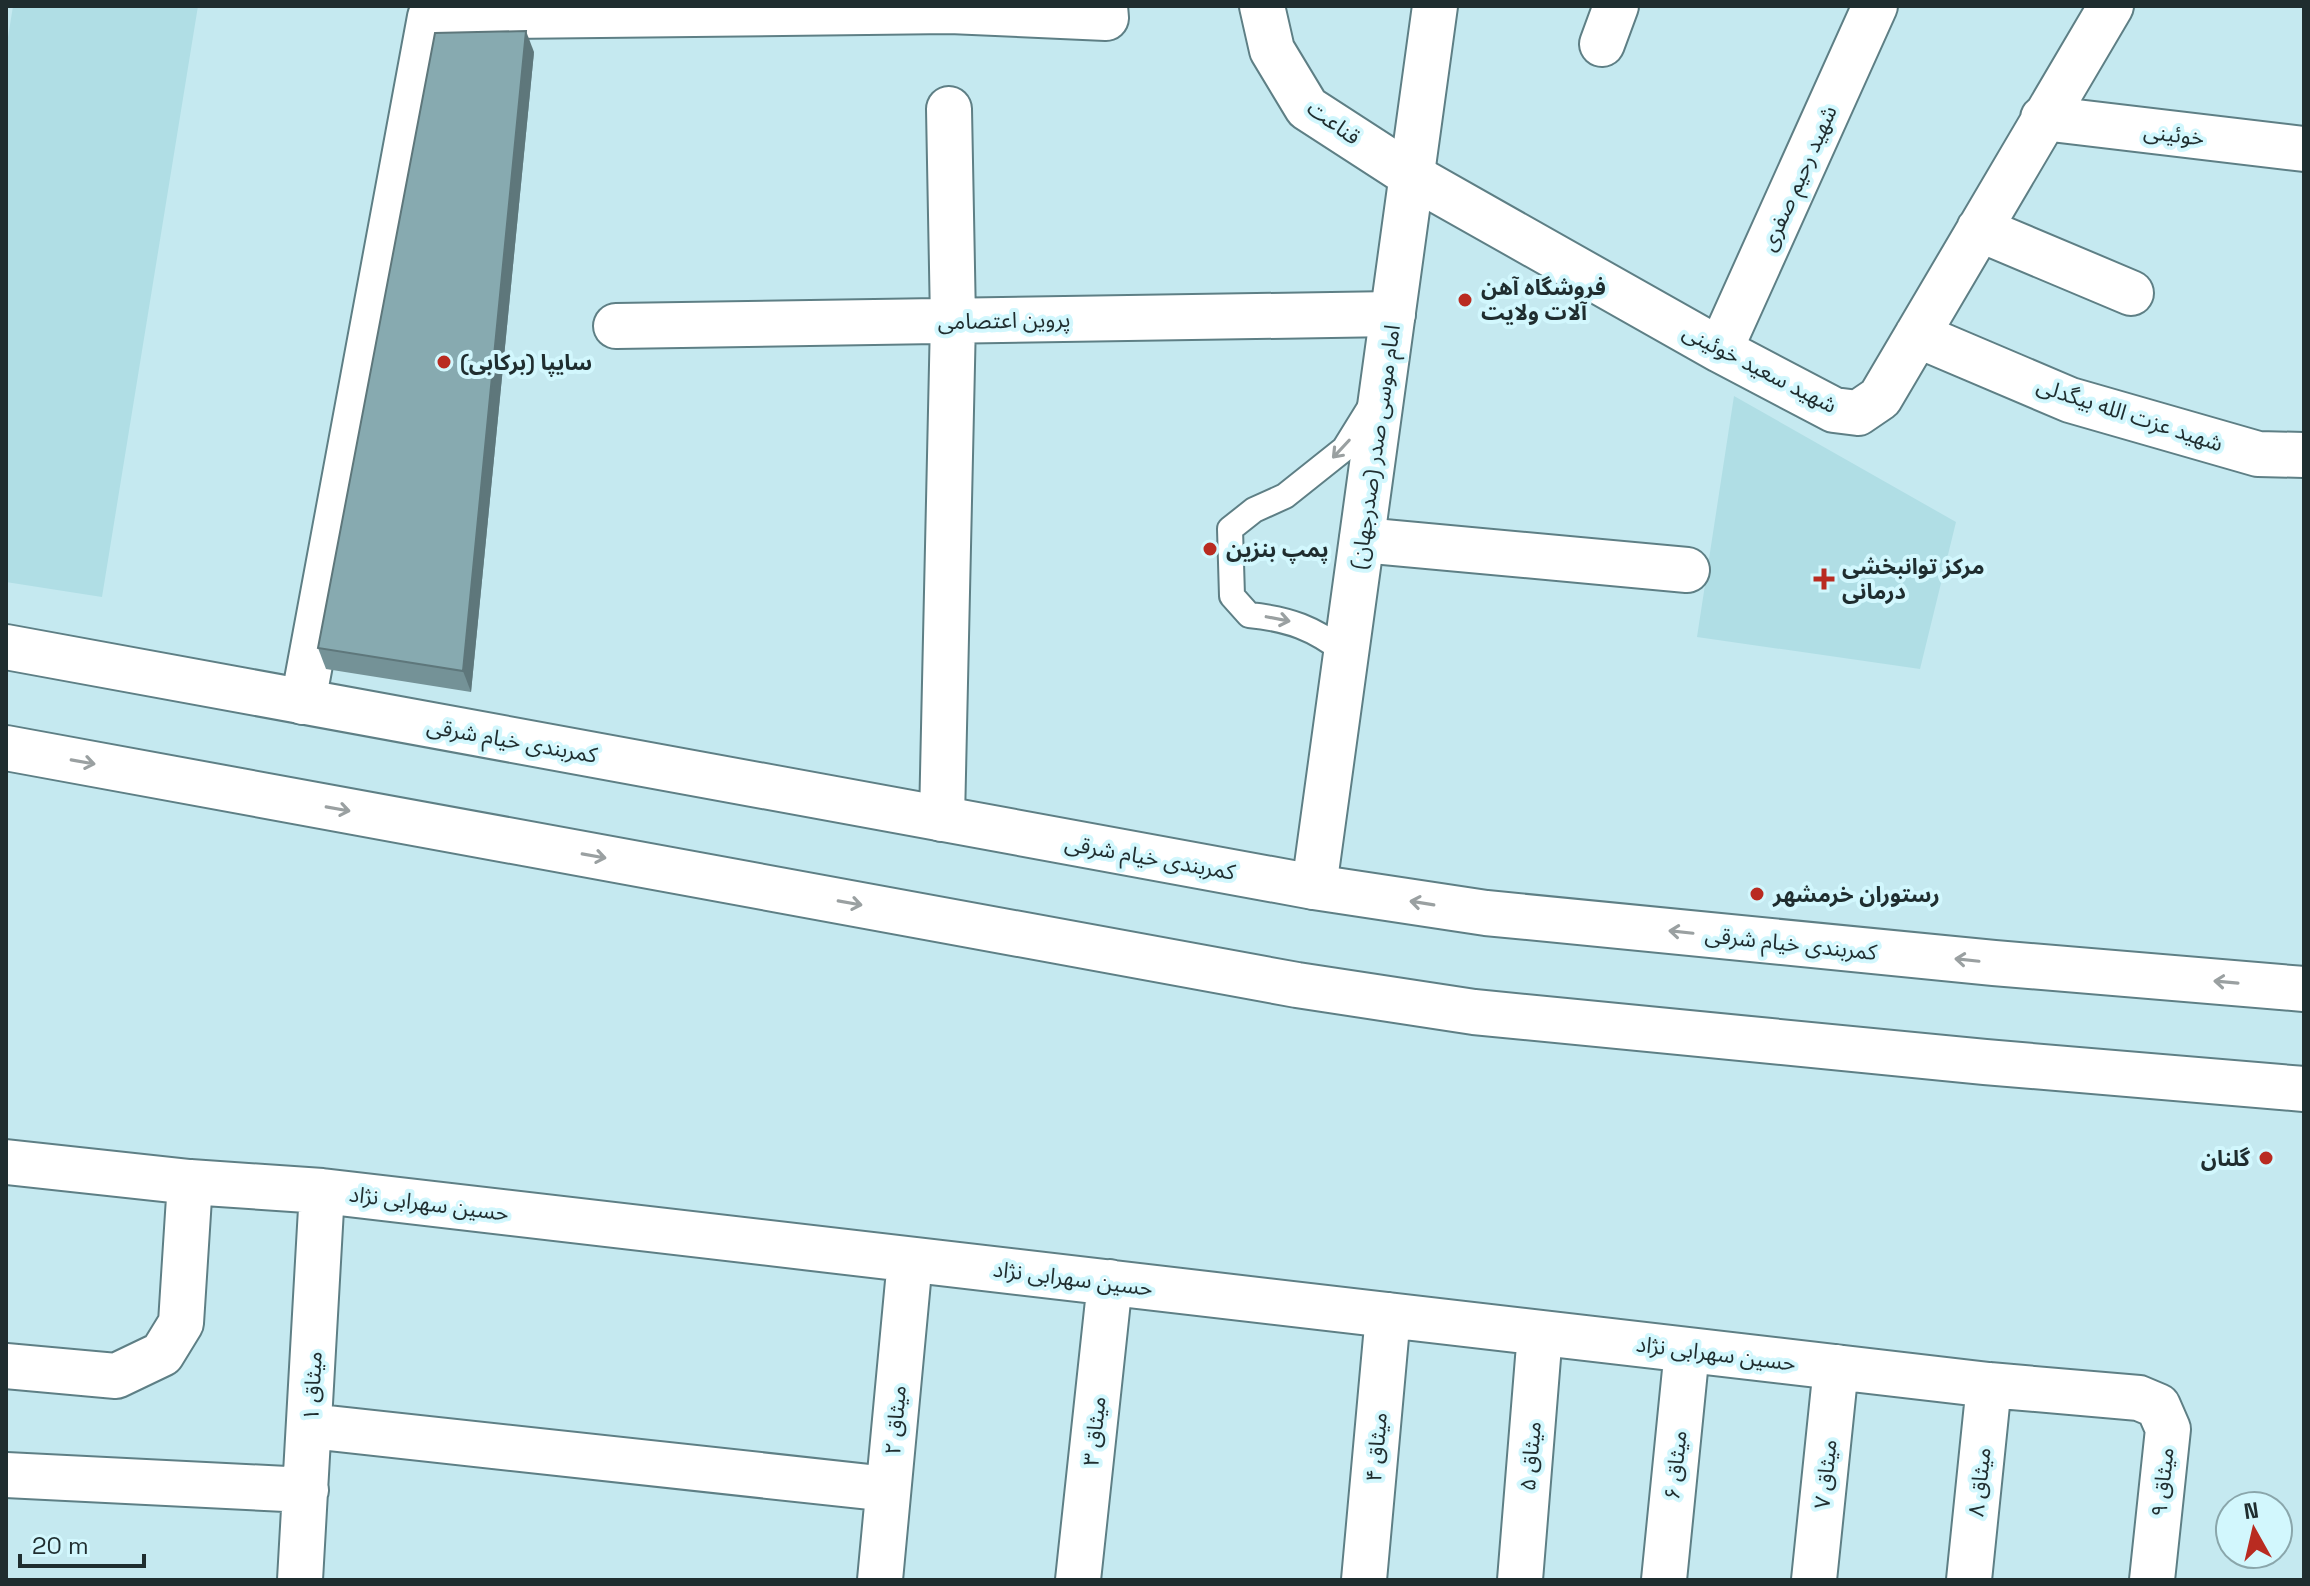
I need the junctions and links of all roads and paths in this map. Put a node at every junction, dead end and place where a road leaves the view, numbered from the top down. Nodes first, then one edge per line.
1 (1105, 6) edge
2 (1262, 6) edge
3 (1435, 6) edge
4 (1875, 6) edge
5 (2111, 6) edge
6 (431, 11) edge
7 (949, 109) dead end
8 (2043, 118) junction
9 (2304, 149) edge
10 (1412, 176) junction
11 (1979, 229) junction
12 (2131, 293) dead end
13 (1393, 314) junction
14 (953, 320) junction
15 (616, 326) dead end
16 (1917, 335) junction
17 (1720, 350) junction
18 (1383, 384) junction
19 (2304, 455) edge
20 (1362, 540) junction
21 (1687, 570) dead end
22 (6, 647) edge
23 (1346, 653) junction
24 (303, 702) junction
25 (6, 748) edge
26 (942, 819) junction
27 (1314, 887) junction
28 (2304, 989) edge
29 (2304, 1089) edge
30 (6, 1162) edge
31 (190, 1182) junction
32 (322, 1191) junction
33 (910, 1260) junction
34 (1110, 1282) junction
35 (1388, 1315) junction
36 (1540, 1333) junction
37 (1687, 1350) junction
38 (6, 1366) edge
39 (1836, 1367) junction
40 (1989, 1385) junction
41 (2139, 1398) joint
42 (310, 1426) junction
43 (6, 1475) edge
44 (888, 1489) junction
45 (306, 1490) junction
46 (300, 1580) edge
47 (880, 1580) edge
48 (1078, 1580) edge
49 (1364, 1580) edge
50 (1520, 1580) edge
51 (1664, 1580) edge
52 (1814, 1580) edge
53 (1969, 1580) edge
54 (2152, 1580) edge

1 - 6 main road
2 - 10 main road, قناعت
3 - 10 main road, (صدرجهان) امام موسی صدر
4 - 17 main road, شهید رحیم صفری
5 - 8 main road, شهید سعید خوئینی
6 - 24 main road
7 - 14 main road
8 - 9 main road, خوئینی
8 - 11 main road, شهید سعید خوئینی
10 - 13 main road, (صدرجهان) امام موسی صدر
10 - 17 main road, شهید سعید خوئینی
11 - 12 main road
11 - 16 main road, شهید سعید خوئینی
13 - 14 main road, پروین اعتصامی
13 - 18 main road, (صدرجهان) امام موسی صدر
14 - 15 main road, پروین اعتصامی
14 - 26 main road
16 - 17 main road, شهید سعید خوئینی
16 - 19 main road, شهید عزت الله بیگدلی
18 - 20 main road, (صدرجهان) امام موسی صدر
18 -> 23 lane
20 - 21 main road
20 - 23 main road, (صدرجهان) امام موسی صدر
22 - 24 main road, کمربندی خیام شرقی
23 - 27 main road, (صدرجهان) امام موسی صدر
24 - 26 main road, کمربندی خیام شرقی
25 -> 29 main road
26 - 27 main road, کمربندی خیام شرقی
28 -> 27 main road, کمربندی خیام شرقی
30 - 31 main road, حسین سهرابی نژاد
31 - 32 main road, حسین سهرابی نژاد
31 - 38 main road
32 - 33 main road, حسین سهرابی نژاد
32 - 42 main road, میثاق ۱
33 - 34 main road, حسین سهرابی نژاد
33 - 44 main road, میثاق ۲
34 - 35 main road, حسین سهرابی نژاد
34 - 48 main road, میثاق ۳
35 - 36 main road, حسین سهرابی نژاد
35 - 49 main road, میثاق ۴
36 - 37 main road, حسین سهرابی نژاد
36 - 50 main road, میثاق ۵
37 - 39 main road, حسین سهرابی نژاد
37 - 51 main road, میثاق ۶
39 - 40 main road, حسین سهرابی نژاد
39 - 52 main road, میثاق ۷
40 - 41 main road, حسین سهرابی نژاد
40 - 53 main road, میثاق ۸
41 - 54 main road, میثاق ۹
42 - 44 main road
42 - 45 main road, میثاق ۱
43 - 45 main road
44 - 47 main road, میثاق ۲
45 - 46 main road, میثاق ۱

